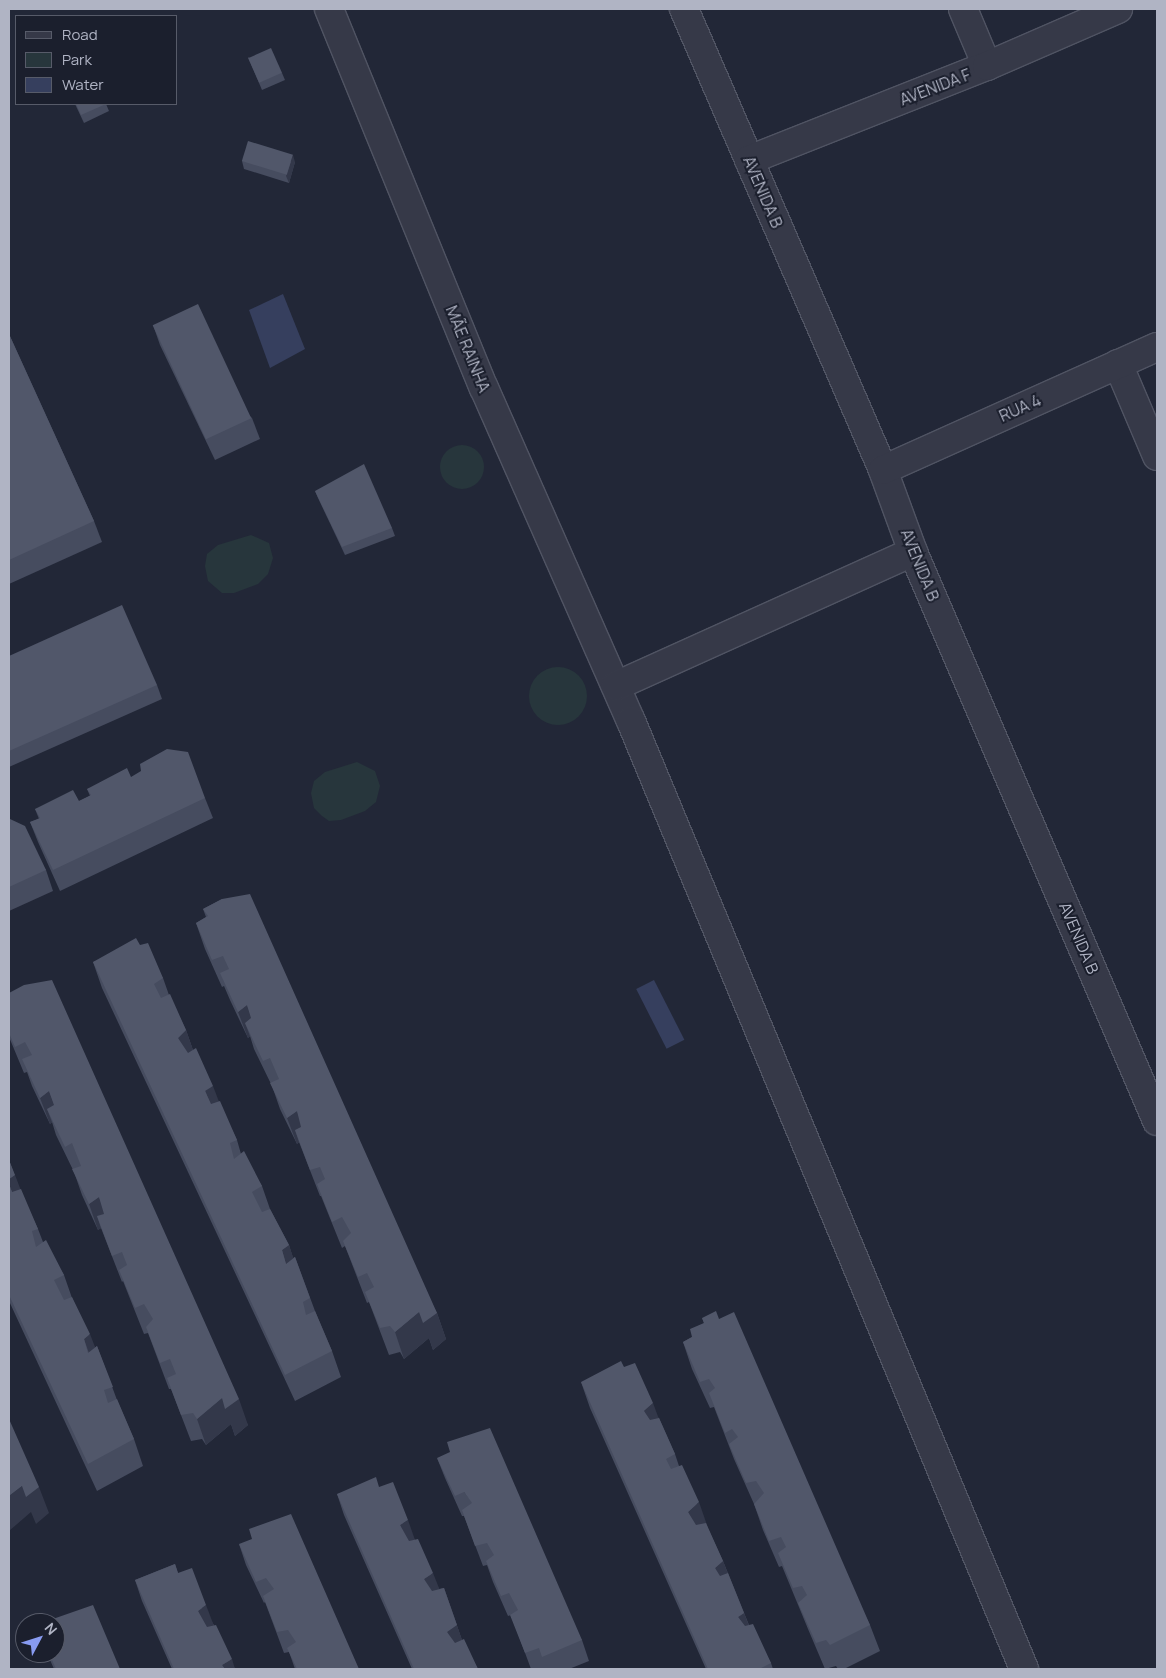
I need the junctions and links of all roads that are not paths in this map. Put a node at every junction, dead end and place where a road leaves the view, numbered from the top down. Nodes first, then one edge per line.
1 (330, 9) edge
2 (684, 9) edge
3 (963, 9) edge
4 (1118, 9) edge
5 (987, 66) junction
6 (749, 160) junction
7 (1157, 347) edge
8 (1118, 364) junction
9 (1157, 456) edge
10 (883, 470) junction
11 (913, 552) junction
12 (616, 686) junction
13 (1157, 1121) edge
14 (1024, 1669) edge

1 - 12 street, MÃE RAINHA
2 - 6 street, AVENIDA B
3 - 5 street
4 - 5 street, AVENIDA F
5 - 6 street, AVENIDA F
6 - 10 street, AVENIDA B
7 - 8 street, RUA 4
8 - 9 street
8 - 10 street, RUA 4
10 - 11 street, AVENIDA B
11 - 12 street
11 - 13 street, AVENIDA B
12 - 14 street, MÃE RAINHA

